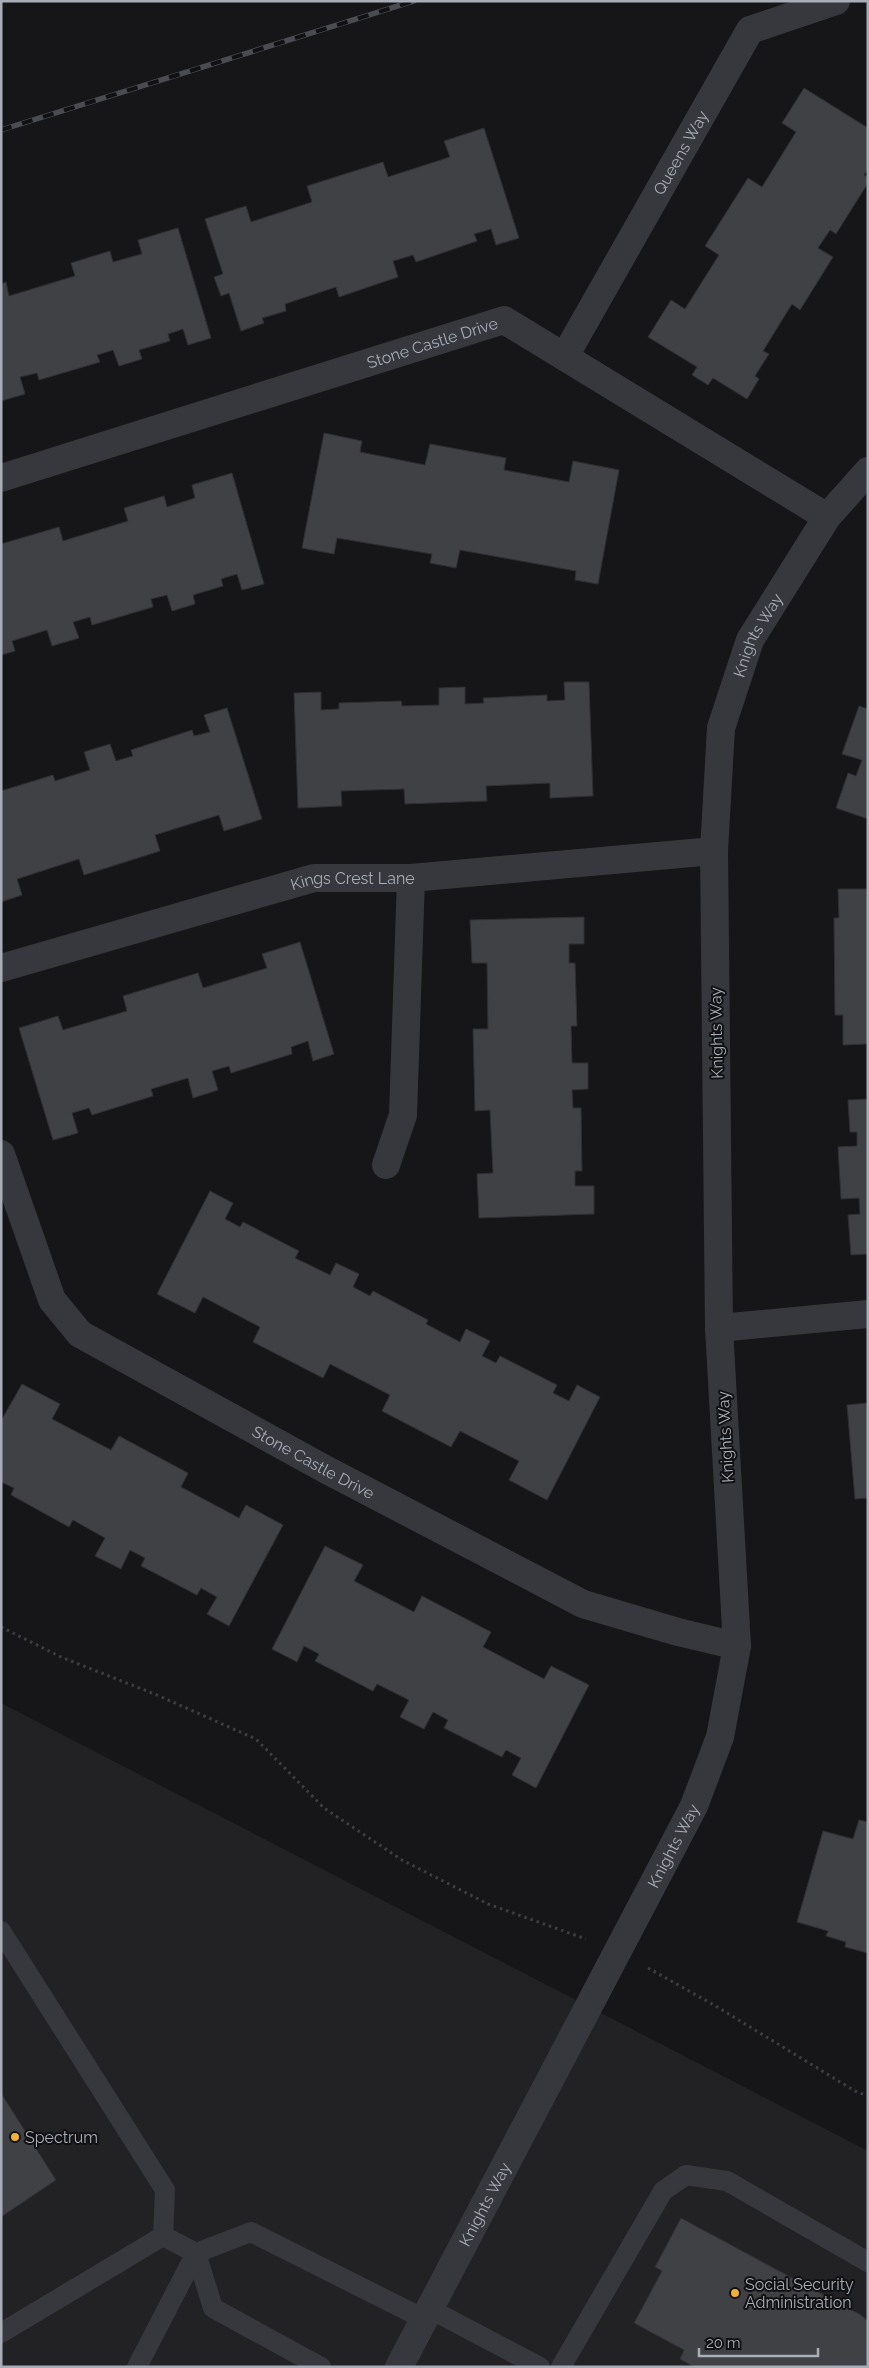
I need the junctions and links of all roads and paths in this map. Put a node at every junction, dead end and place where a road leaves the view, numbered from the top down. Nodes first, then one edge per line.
1 (836, 1) edge
2 (566, 356) junction
3 (868, 471) edge
4 (1, 478) edge
5 (827, 517) junction
6 (714, 851) junction
7 (411, 878) junction
8 (1, 968) edge
9 (1, 1154) edge
10 (386, 1165) dead end
11 (868, 1314) edge
12 (719, 1328) junction
13 (1, 1627) edge
14 (737, 1646) junction
15 (1, 1931) edge
16 (618, 1951) junction
17 (868, 2096) edge
18 (163, 2236) junction
19 (196, 2253) junction
20 (868, 2262) edge
21 (427, 2314) junction
22 (1, 2333) edge
23 (137, 2367) edge
24 (321, 2367) edge
25 (399, 2367) edge
26 (540, 2367) edge
27 (561, 2367) edge

1 - 2 street, Queens Way
2 - 4 street, Stone Castle Drive
2 - 5 street, Stone Castle Drive
3 - 5 street, Knights Way
5 - 6 street, Knights Way
6 - 7 street, Kings Crest Lane
6 - 12 street, Knights Way
7 - 8 street, Kings Crest Lane
7 - 10 street
9 - 14 street, Stone Castle Drive
11 - 12 street
12 - 14 street, Knights Way
13 - 16 path
14 - 16 street, Knights Way
15 - 18 lane
16 - 17 path
16 - 21 street, Knights Way
18 - 19 lane
18 - 22 lane
19 - 21 lane
19 - 23 lane
19 - 24 lane
20 - 27 lane
21 - 25 street, Knights Way
21 - 26 lane

